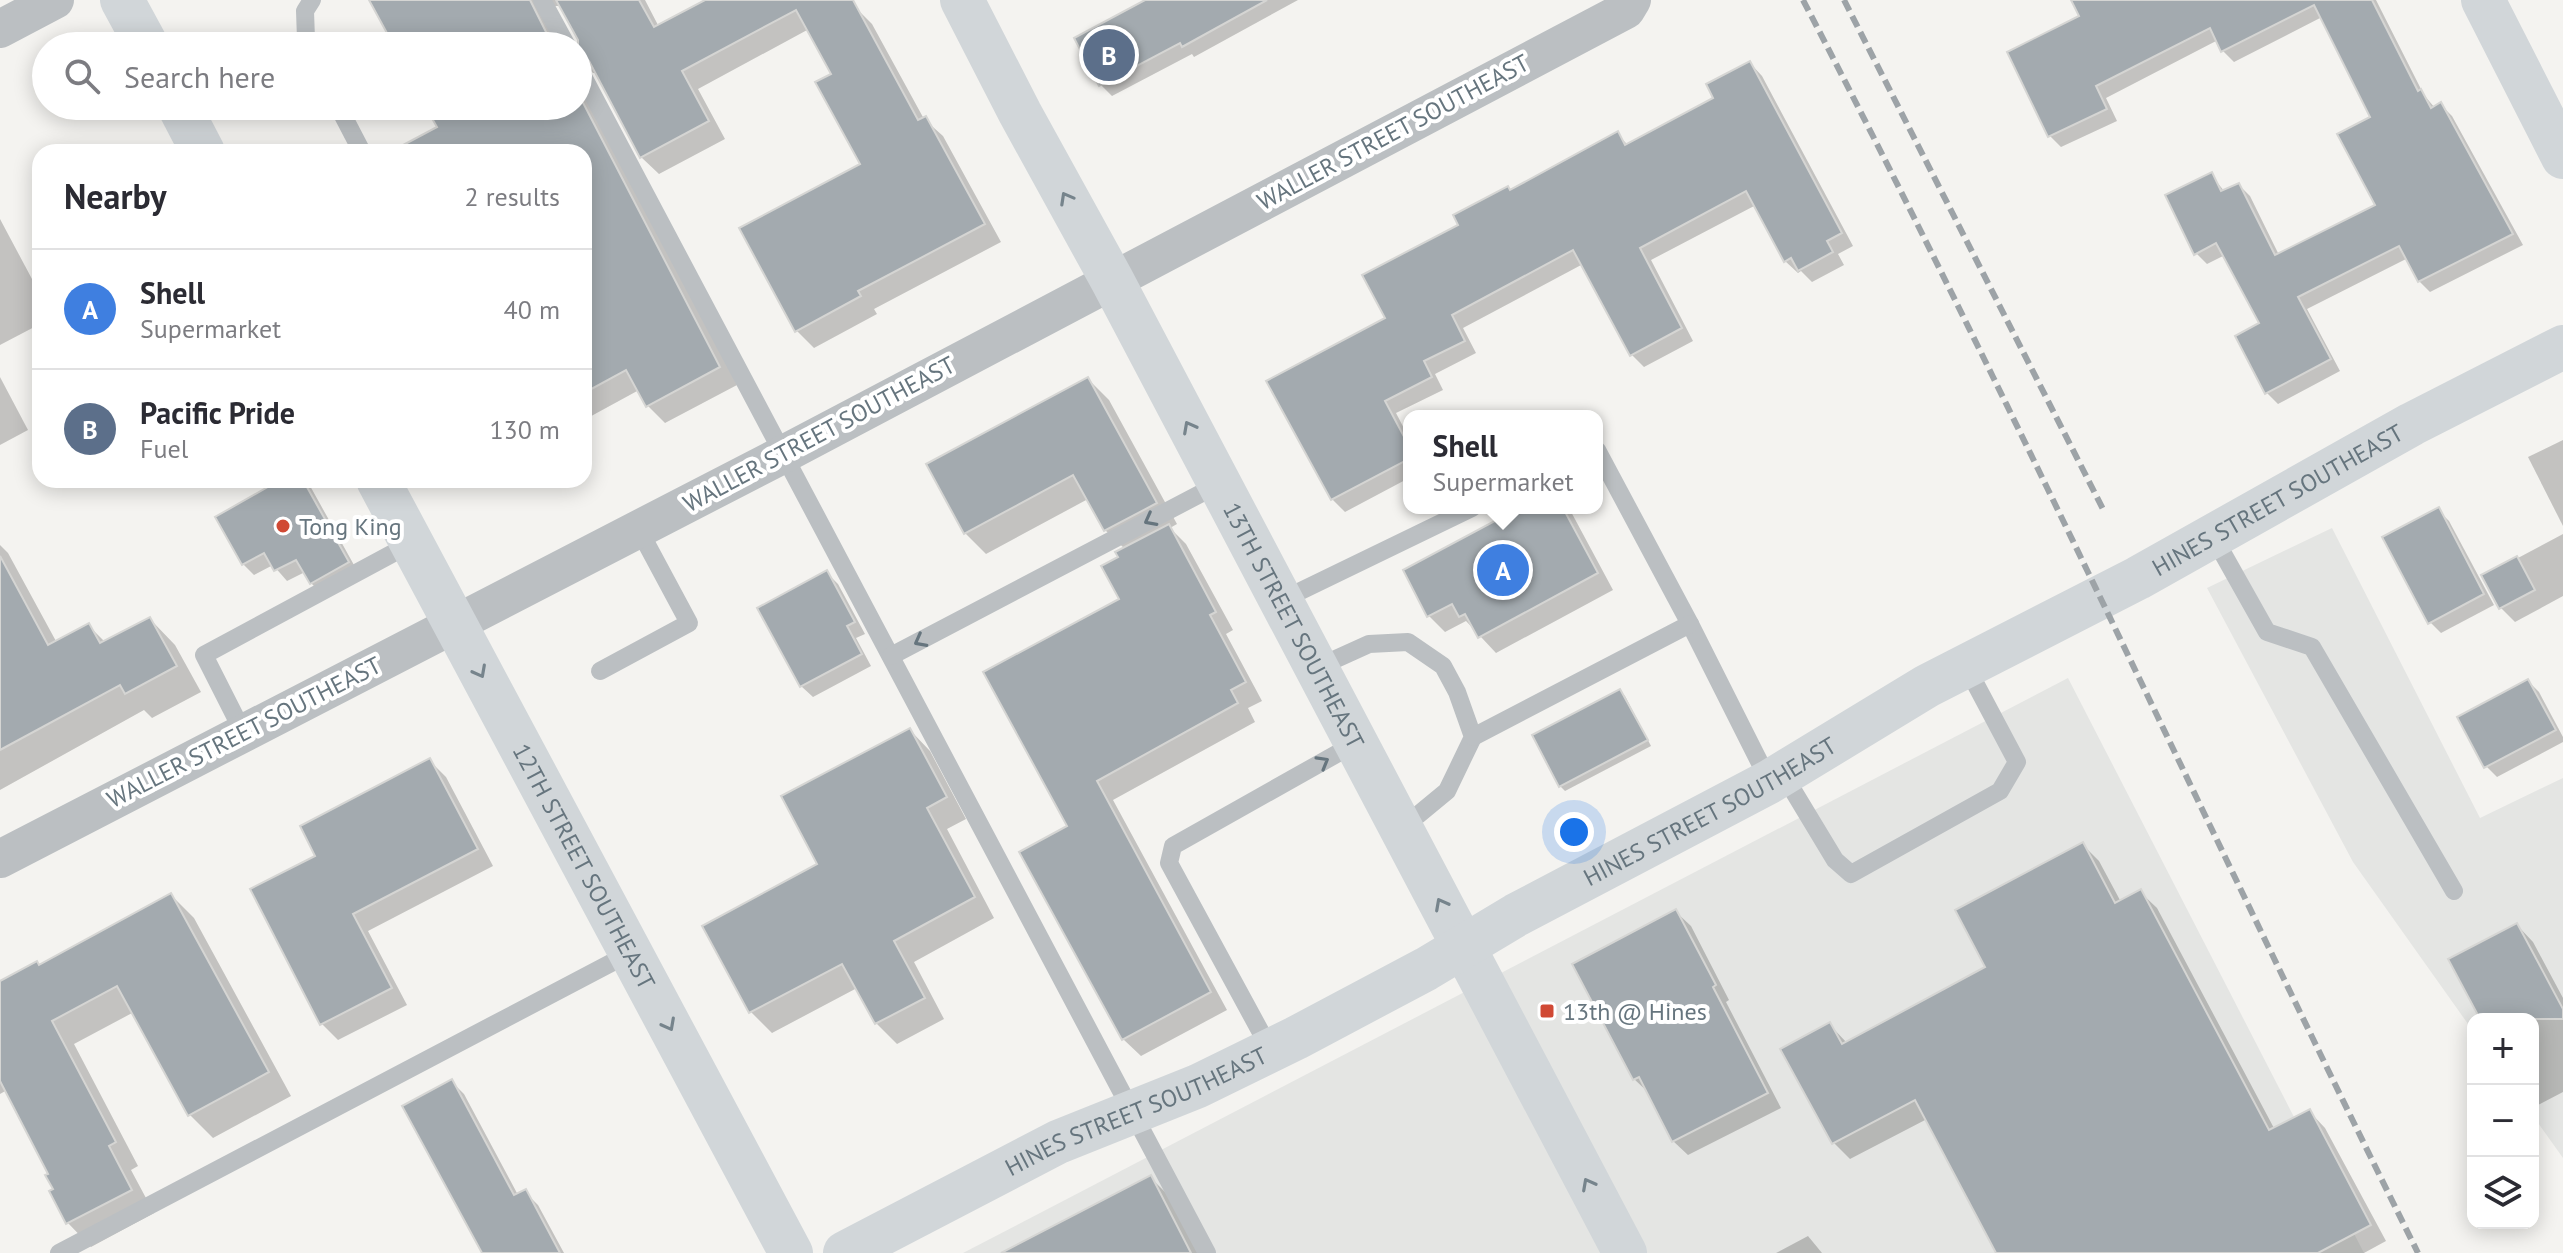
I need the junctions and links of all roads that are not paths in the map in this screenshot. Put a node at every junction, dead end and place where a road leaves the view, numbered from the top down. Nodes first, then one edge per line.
1 (55, 0) edge
2 (122, 0) edge
3 (312, 0) edge
4 (542, 0) edge
5 (962, 0) edge
6 (1632, 0) edge
7 (2483, 0) edge
8 (0, 29) edge
9 (139, 32) edge
10 (306, 32) edge
11 (559, 32) edge
12 (592, 93) edge
13 (186, 120) edge
14 (345, 120) edge
15 (199, 144) edge
16 (358, 144) edge
17 (2563, 157) edge
18 (1112, 280) junction
19 (2563, 347) edge
20 (784, 454) junction
21 (1603, 461) edge
22 (1219, 484) junction
23 (382, 488) edge
24 (1460, 514) edge
25 (638, 528) junction
26 (2213, 536) junction
27 (412, 543) junction
28 (1280, 601) junction
29 (454, 623) junction
30 (1690, 624) junction
31 (891, 656) junction
32 (1966, 666) junction
33 (1316, 668) junction
34 (600, 671) dead end
35 (243, 732) junction
36 (1473, 737) junction
37 (1356, 743) junction
38 (1776, 778) junction
39 (1401, 829) junction
40 (0, 859) edge
41 (2454, 891) dead end
42 (1463, 947) junction
43 (630, 953) junction
44 (1271, 1051) junction
45 (1132, 1113) junction
46 (59, 1253) edge
47 (791, 1253) edge
48 (845, 1253) edge
49 (1207, 1253) edge
50 (1625, 1253) edge

1 - 8 street
2 - 9 main road
3 - 10 lane
4 - 11 lane
18 -> 5 main road, 13TH STREET SOUTHEAST
6 - 18 street, WALLER STREET SOUTHEAST
7 - 17 main road
12 - 20 lane
13 - 15 main road
14 - 16 lane
18 - 20 street, WALLER STREET SOUTHEAST
22 -> 18 main road, 13TH STREET SOUTHEAST
19 - 26 main road, HINES STREET SOUTHEAST
20 - 25 street, WALLER STREET SOUTHEAST
20 - 31 lane
21 - 30 lane
22 - 28 main road, 13TH STREET SOUTHEAST
22 -> 31 lane
23 - 27 main road, 12TH STREET SOUTHEAST
24 - 28 lane
25 - 29 street, WALLER STREET SOUTHEAST
25 - 34 lane
26 - 32 main road, HINES STREET SOUTHEAST
26 - 41 lane
27 - 29 main road, 12TH STREET SOUTHEAST
27 - 35 lane
28 - 33 main road, 13TH STREET SOUTHEAST
29 - 35 street, WALLER STREET SOUTHEAST
29 -> 43 main road, 12TH STREET SOUTHEAST
30 - 36 lane
30 - 38 lane
31 - 45 lane
32 - 38 main road, HINES STREET SOUTHEAST
32 - 38 lane
33 - 36 lane
33 - 37 main road, 13TH STREET SOUTHEAST
35 - 40 street, WALLER STREET SOUTHEAST
36 - 39 lane
37 - 39 main road, 13TH STREET SOUTHEAST
44 -> 37 lane
38 - 42 main road, HINES STREET SOUTHEAST
42 -> 39 main road, 13TH STREET SOUTHEAST
42 - 44 main road, HINES STREET SOUTHEAST
50 -> 42 main road, 13TH STREET SOUTHEAST
43 - 46 lane
43 -> 47 main road, 12TH STREET SOUTHEAST
44 - 45 main road, HINES STREET SOUTHEAST
45 - 48 main road, HINES STREET SOUTHEAST
45 - 49 lane

